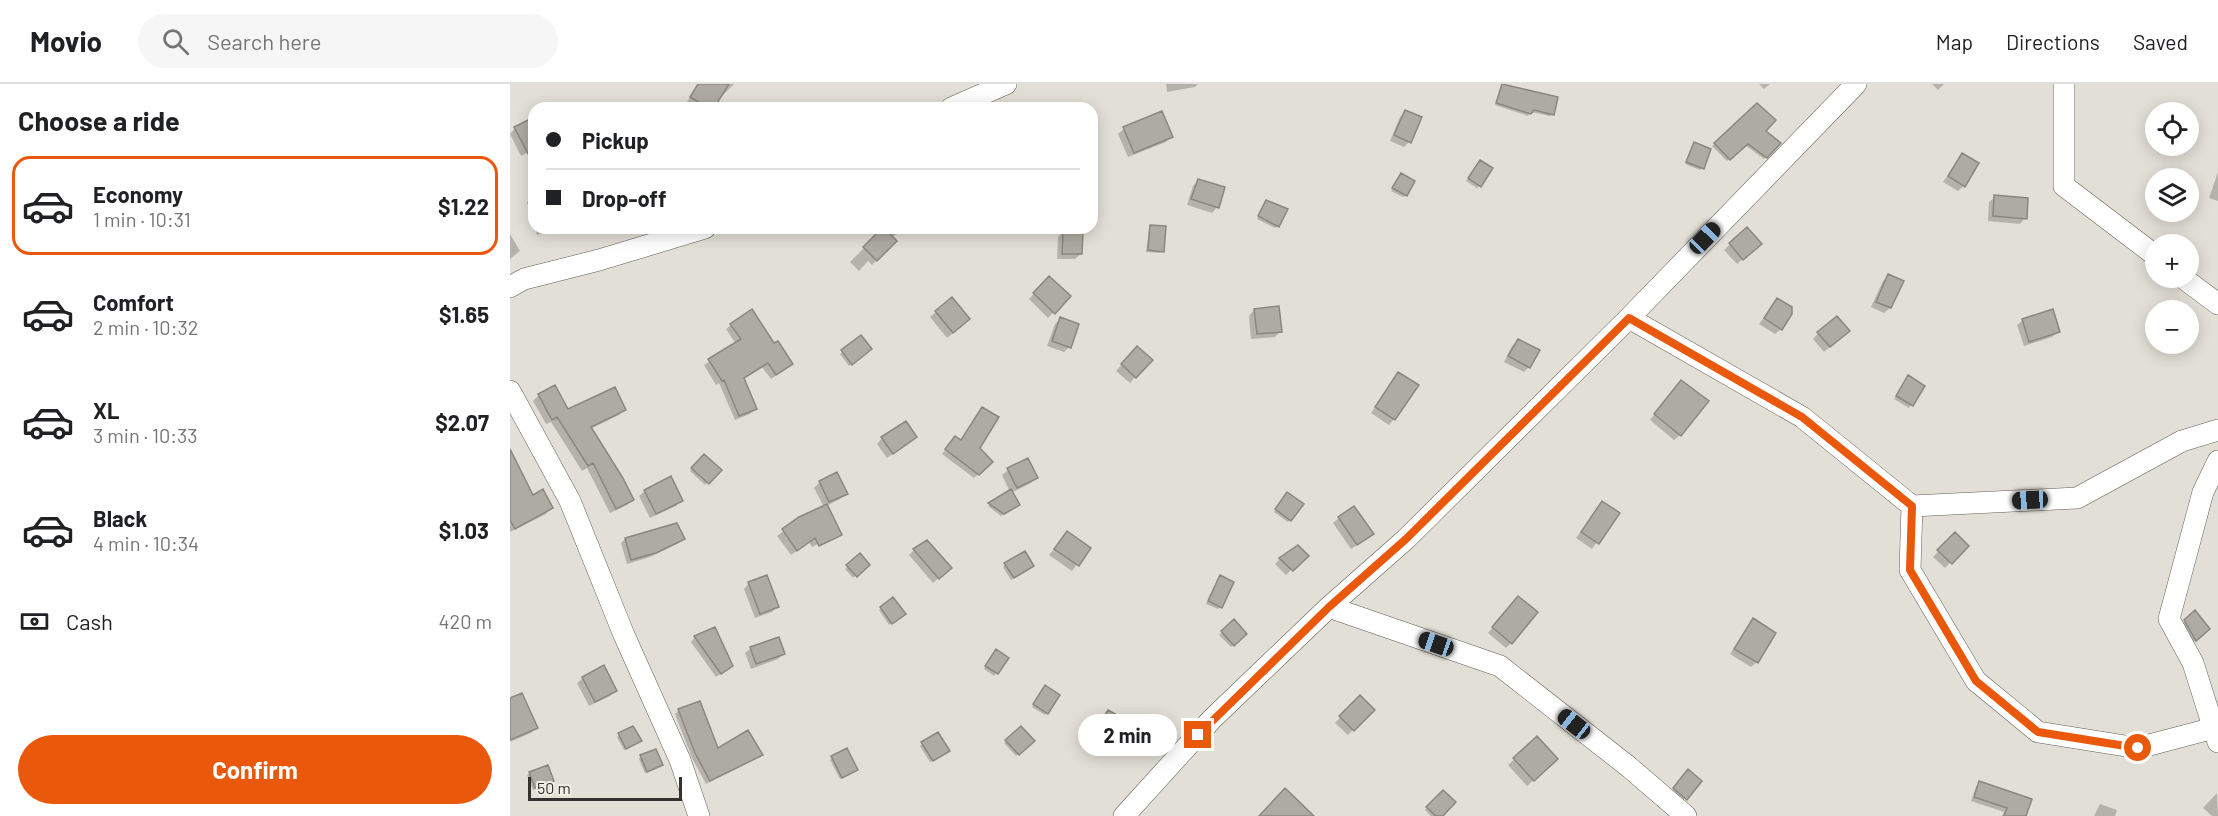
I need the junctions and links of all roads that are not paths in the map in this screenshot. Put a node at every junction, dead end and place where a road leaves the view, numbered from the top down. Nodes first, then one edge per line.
1 (1006, 84) edge
2 (1856, 84) edge
3 (2064, 84) edge
4 (965, 102) edge
5 (686, 234) edge
6 (2145, 248) edge
7 (510, 287) edge
8 (2196, 288) edge
9 (2218, 304) edge
10 (1629, 318) junction
11 (510, 391) edge
12 (2218, 430) edge
13 (2218, 461) edge
14 (1912, 506) junction
15 (1329, 607) junction
16 (2217, 733) edge
17 (699, 816) edge
18 (1124, 816) edge
19 (1686, 816) edge

1 - 4 street
2 - 10 street
3 - 6 street
5 - 7 street
8 - 9 street
10 - 14 street
10 - 15 street
11 - 17 street
12 - 14 street
13 - 16 street
14 - 16 street
15 - 18 street
15 - 19 street

